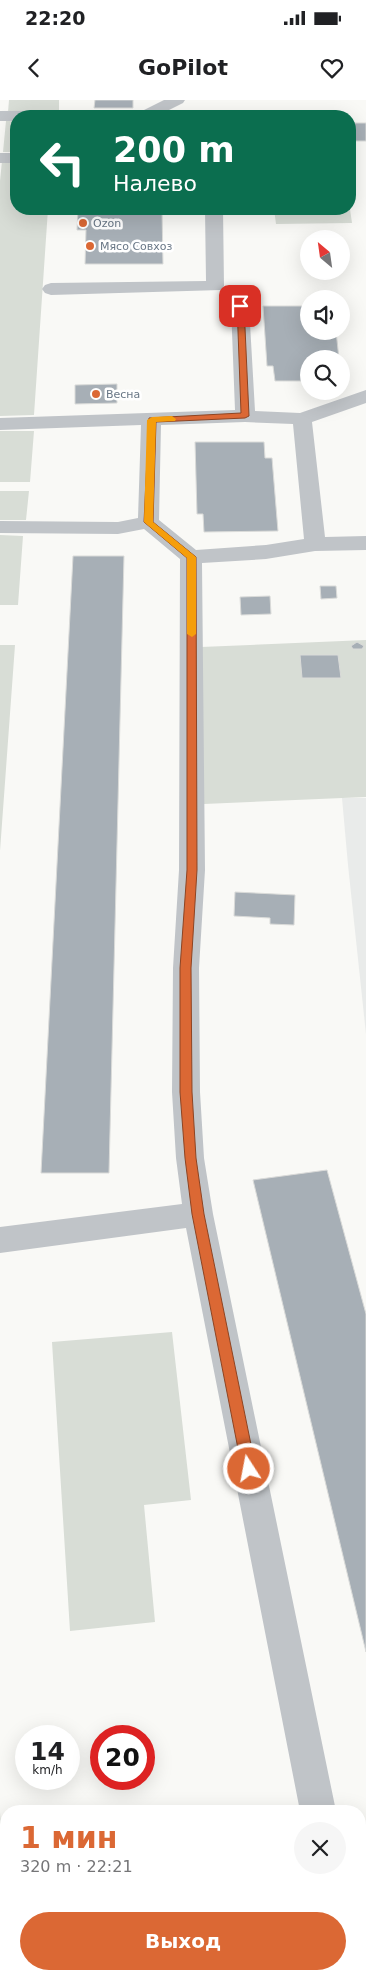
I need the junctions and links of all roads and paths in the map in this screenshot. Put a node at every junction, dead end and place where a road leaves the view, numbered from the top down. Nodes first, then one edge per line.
1 (177, 100) edge
2 (156, 110) edge
3 (214, 215) edge
4 (51, 289) dead end
5 (240, 306) dead end
6 (366, 396) edge
7 (245, 416) junction
8 (302, 418) junction
9 (152, 420) junction
10 (0, 424) edge
11 (148, 522) junction
12 (0, 527) edge
13 (366, 543) edge
14 (315, 544) junction
15 (192, 557) junction
16 (198, 1214) junction
17 (0, 1240) edge
18 (317, 1805) edge

1 - 2 lane
3 - 4 lane
5 - 7 lane
6 - 8 lane
7 - 8 lane
7 - 9 lane
8 - 14 lane
9 - 10 lane
9 - 11 lane
11 - 12 lane
11 - 15 lane
13 - 14 lane
14 - 15 lane
15 - 16 lane
16 - 17 lane
16 - 18 lane

